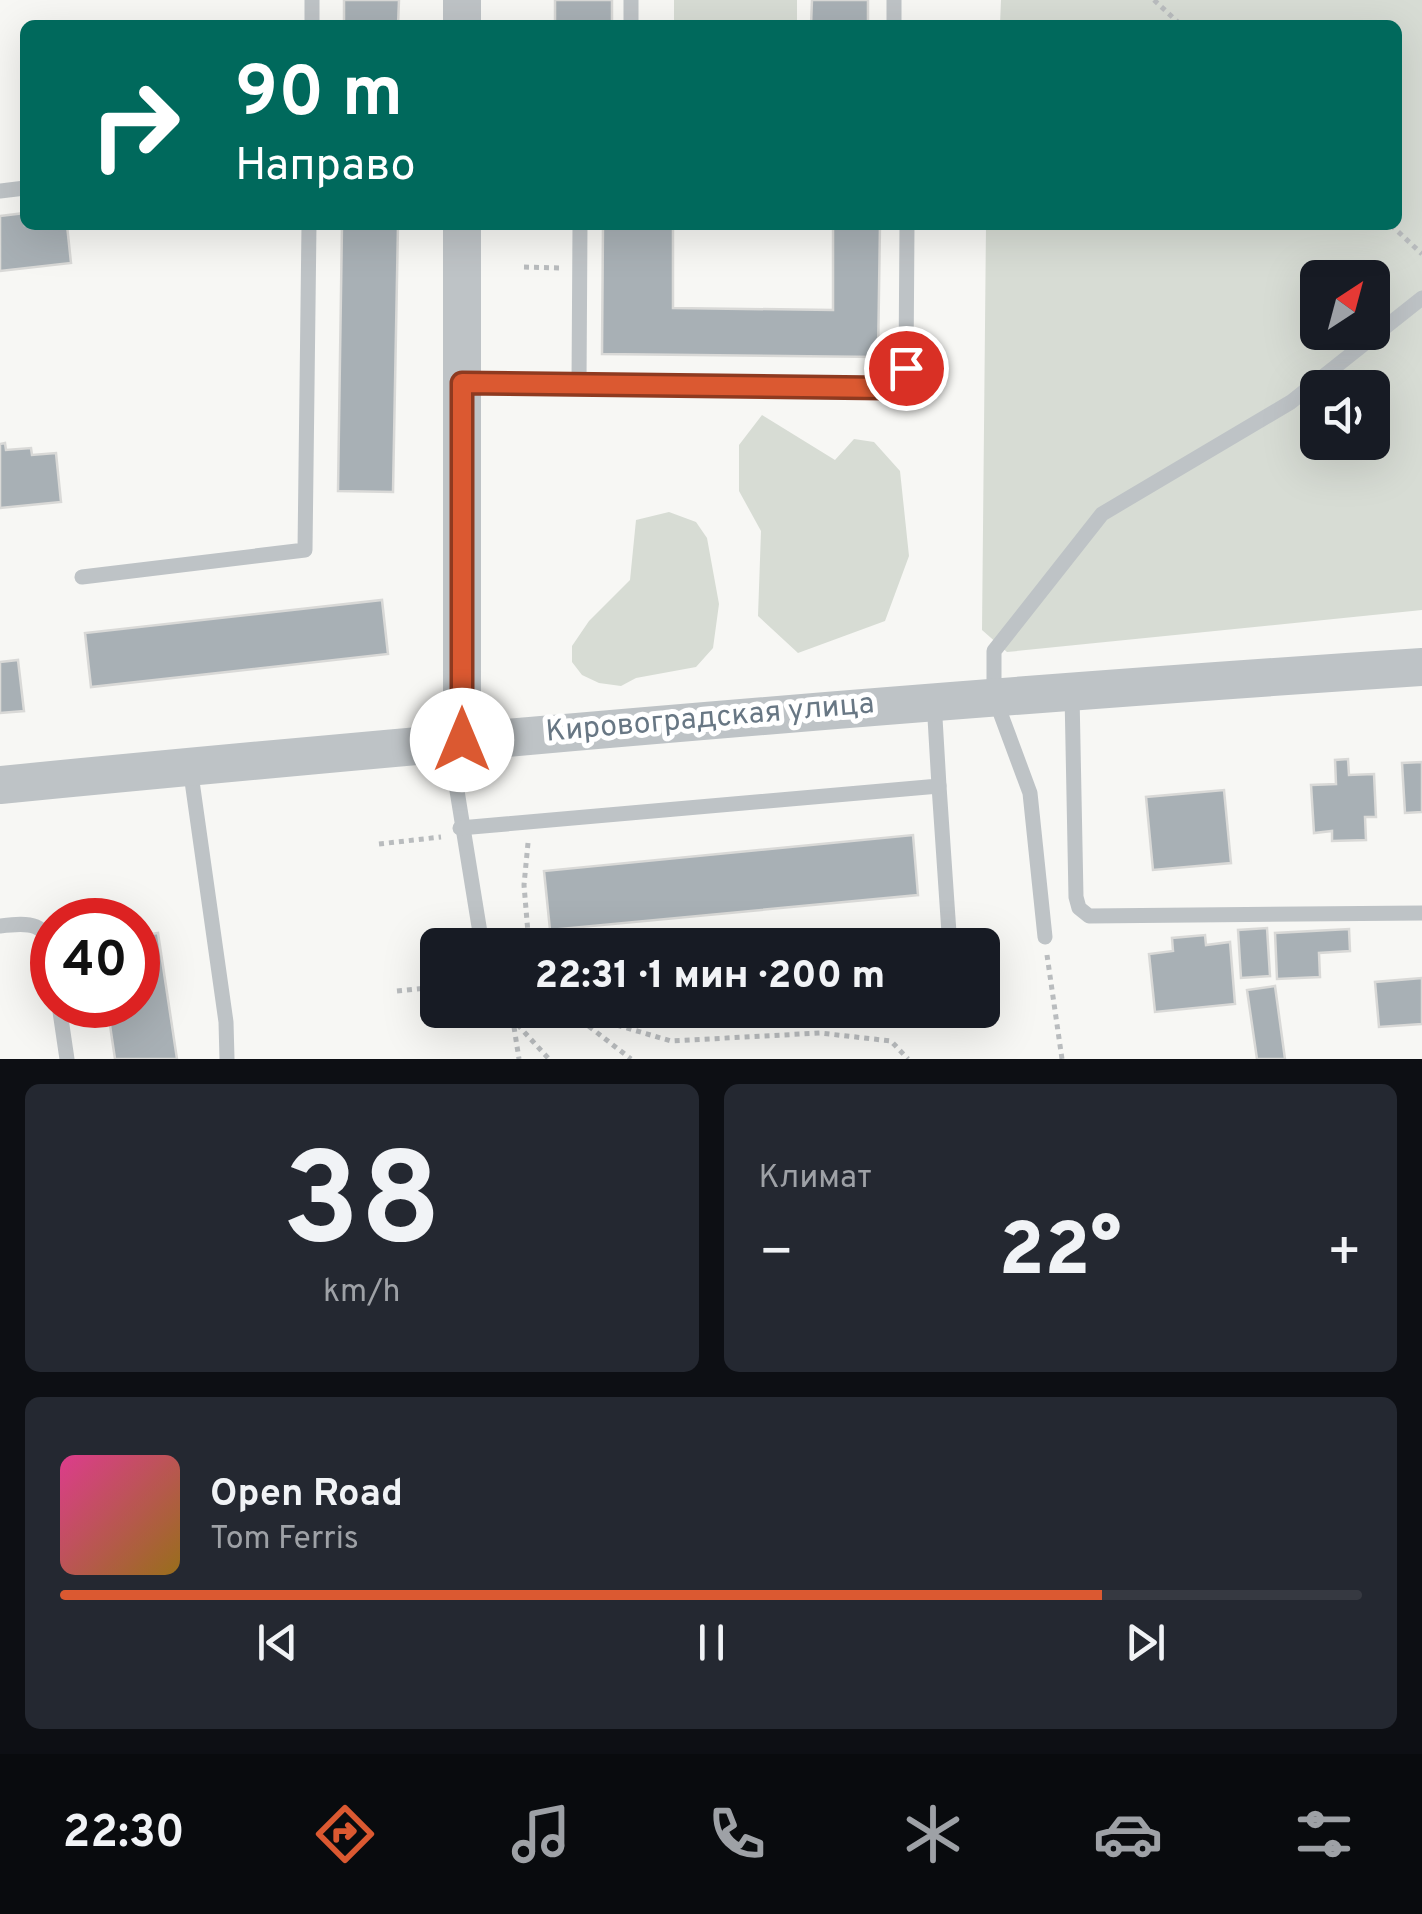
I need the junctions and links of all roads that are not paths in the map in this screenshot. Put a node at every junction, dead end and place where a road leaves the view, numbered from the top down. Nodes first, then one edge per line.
1 (310, 230) edge
2 (462, 230) edge
3 (580, 230) edge
4 (907, 230) edge
5 (1422, 298) edge
6 (462, 383) junction
7 (578, 384) junction
8 (82, 578) dead end
9 (1422, 667) edge
10 (1072, 690) junction
11 (994, 696) junction
12 (934, 701) junction
13 (462, 740) junction
14 (190, 767) junction
15 (0, 786) edge
16 (938, 786) junction
17 (461, 831) junction
18 (1422, 913) edge
19 (30, 925) edge
20 (0, 926) edge
21 (479, 928) edge
22 (949, 928) edge
23 (1045, 937) road end
24 (63, 1028) edge
25 (67, 1059) edge
26 (227, 1059) edge

1 - 8 lane
2 - 6 street
3 - 7 lane
4 - 7 lane
5 - 11 lane
6 - 7 lane
6 - 13 street
9 - 10 street, Кировоградская улица
10 - 11 street, Кировоградская улица
10 - 18 lane
11 - 12 street, Кировоградская улица
11 - 23 lane
12 - 13 street, Кировоградская улица
12 - 16 lane
13 - 14 street, Кировоградская улица
13 - 17 lane
14 - 15 street, Кировоградская улица
14 - 26 lane
16 - 17 lane
16 - 22 lane
17 - 21 lane
19 - 20 lane
24 - 25 lane

